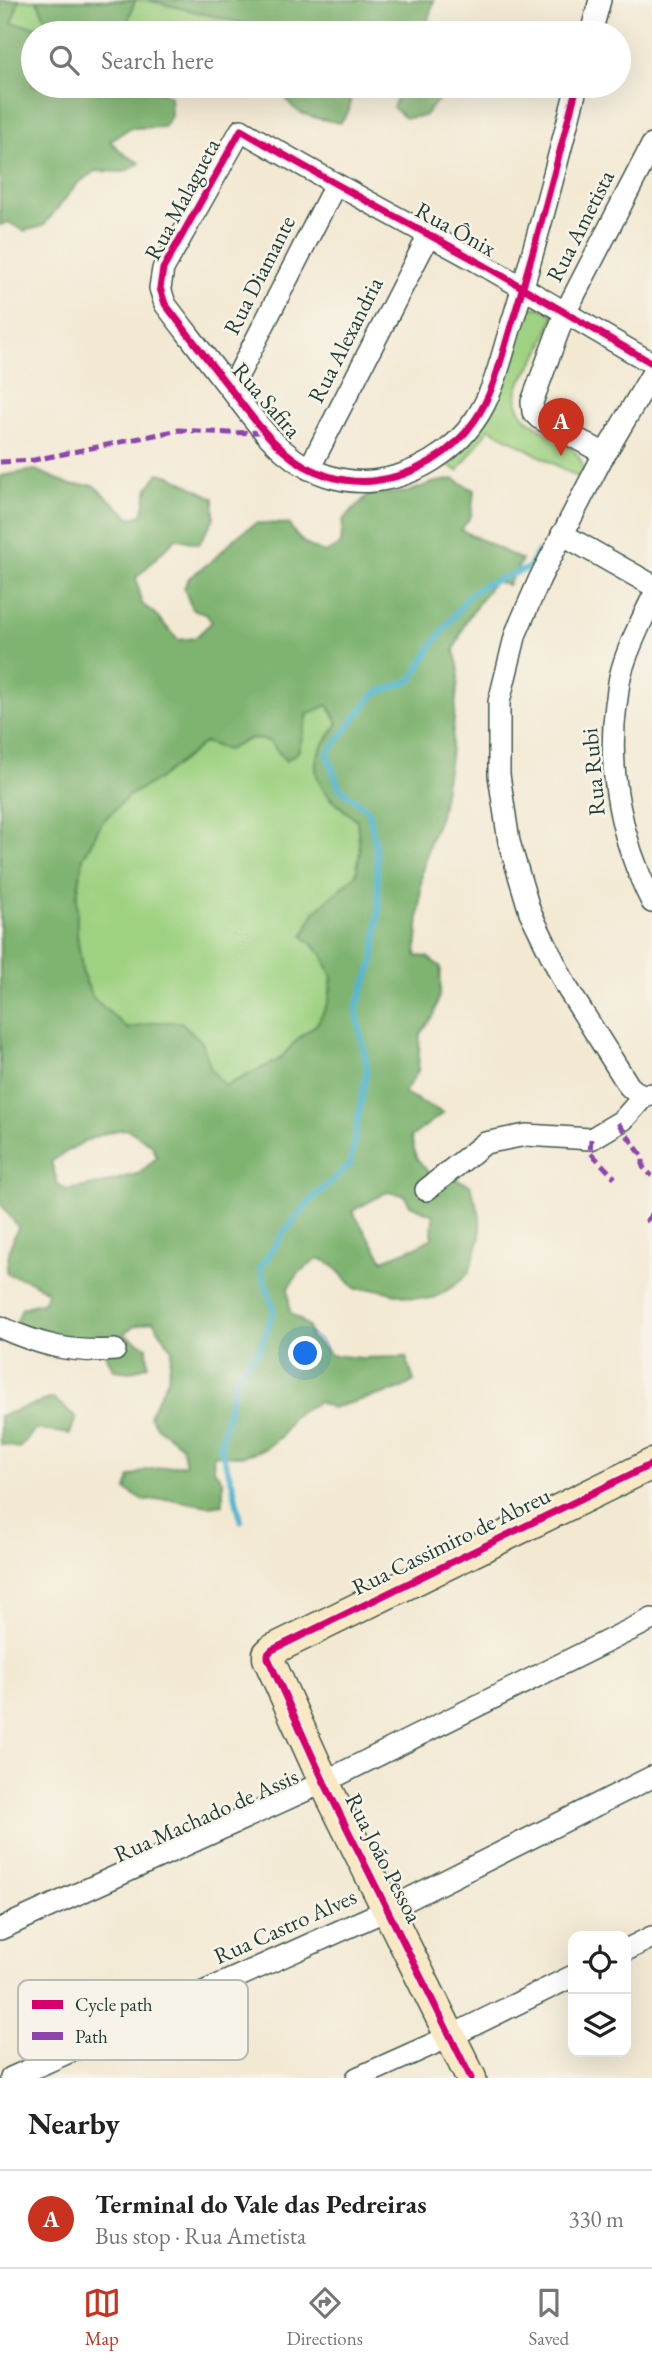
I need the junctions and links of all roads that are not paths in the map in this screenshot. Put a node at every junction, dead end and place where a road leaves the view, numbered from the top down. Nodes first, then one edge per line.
1 (600, 0) edge
2 (594, 21) edge
3 (574, 98) edge
4 (241, 130) joint
5 (652, 145) edge
6 (335, 185) junction
7 (429, 235) junction
8 (160, 288) joint
9 (523, 289) junction
10 (565, 313) junction
11 (652, 363) edge
12 (652, 374) edge
13 (231, 390) junction
14 (605, 454) junction
15 (309, 469) junction
16 (562, 534) junction
17 (652, 585) edge
18 (652, 598) edge
19 (652, 902) edge
20 (648, 1095) edge
21 (426, 1190) dead end
22 (0, 1327) edge
23 (115, 1350) dead end
24 (652, 1464) edge
25 (652, 1619) edge
26 (268, 1654) joint
27 (652, 1777) edge
28 (324, 1782) junction
29 (388, 1909) junction
30 (0, 1929) edge
31 (652, 1937) edge
32 (631, 1948) edge
33 (568, 1978) edge
34 (230, 1980) edge
35 (451, 2036) junction
36 (51, 2060) edge
37 (11, 2078) edge
38 (357, 2078) edge
39 (471, 2078) edge

1 - 2 street
3 - 9 street, Rua Safira
4 - 6 street, Rua Ônix
4 - 8 street, Rua Malagueta
5 - 10 street, Rua Ametista
6 - 7 street, Rua Ônix
6 - 13 street, Rua Diamante
7 - 9 street, Rua Ônix
7 - 15 street, Rua Alexandria
8 - 13 street, Rua Safira
9 - 10 street, Rua Ônix
9 - 15 street, Rua Safira
10 - 11 street, Rua Ônix
10 - 14 street, Rua Ametista
12 - 14 street
13 - 15 street, Rua Safira
14 - 16 street
16 - 17 street
16 - 20 street
18 - 19 street, Rua Rubi
20 - 21 street
22 - 23 street
24 - 26 street, Rua Cassimiro de Abreu
25 - 28 street, Rua Machado de Assis
26 - 28 street, Rua João Pessoa
27 - 29 street, Rua Castro Alves
28 - 29 street, Rua João Pessoa
28 - 30 street, Rua Machado de Assis
29 - 34 street, Rua Castro Alves
29 - 35 street, Rua João Pessoa
31 - 32 street
33 - 35 street
35 - 38 street
35 - 39 street, Rua João Pessoa
36 - 37 street, Rua Castro Alves

